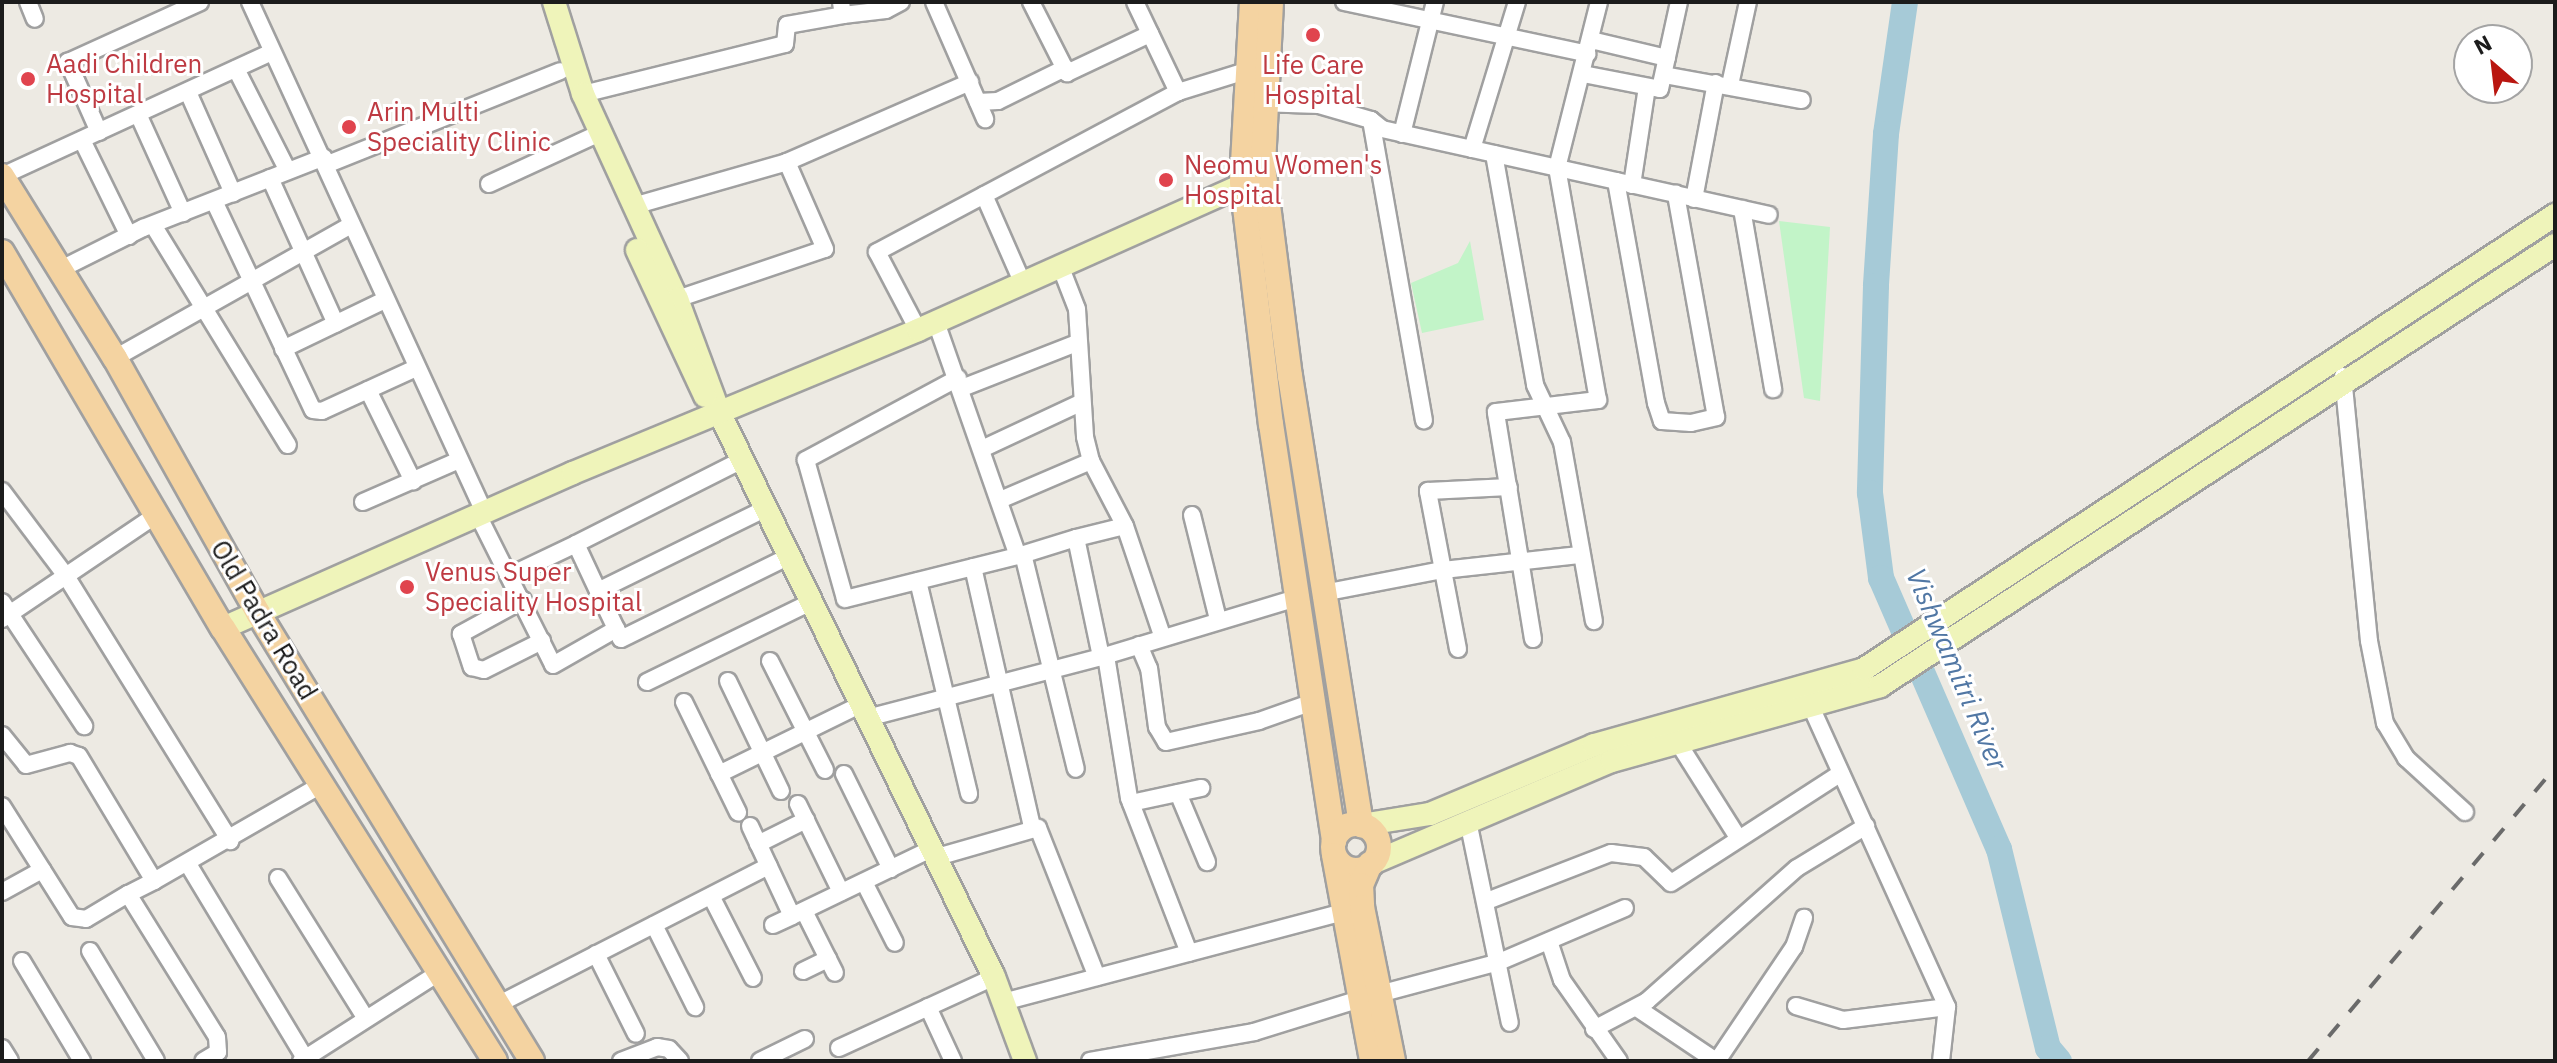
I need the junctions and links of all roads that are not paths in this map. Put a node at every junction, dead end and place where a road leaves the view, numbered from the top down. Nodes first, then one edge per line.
1 (28, 2) edge
2 (200, 2) edge
3 (250, 2) edge
4 (538, 2) edge
5 (554, 2) edge
6 (901, 2) edge
7 (934, 2) edge
8 (1031, 2) edge
9 (1135, 2) edge
10 (1252, 2) edge
11 (1271, 2) edge
12 (1435, 2) edge
13 (1517, 2) edge
14 (1599, 2) edge
15 (1679, 2) edge
16 (1748, 2) edge
17 (1350, 3) edge
18 (842, 8) edge
19 (35, 19) dead end
20 (1431, 21) junction
21 (1150, 34) junction
22 (1509, 38) junction
23 (1589, 47) junction
24 (272, 52) junction
25 (1667, 58) junction
26 (1065, 68) junction
27 (236, 69) junction
28 (560, 71) junction
29 (1246, 71) junction
30 (1583, 74) junction
31 (1664, 75) junction
32 (970, 82) junction
33 (1723, 84) junction
34 (1647, 87) junction
35 (188, 92) junction
36 (1178, 92) junction
37 (583, 94) junction
38 (1802, 100) dead end
39 (978, 102) junction
40 (1255, 103) junction
41 (138, 114) junction
42 (985, 119) dead end
43 (1371, 120) junction
44 (99, 132) junction
45 (1402, 134) junction
46 (595, 135) junction
47 (82, 140) junction
48 (1472, 149) junction
49 (1494, 154) junction
50 (326, 161) junction
51 (787, 162) junction
52 (1557, 168) junction
53 (288, 171) junction
54 (2, 176) edge
55 (270, 178) junction
56 (1254, 179) junction
57 (1624, 183) junction
58 (489, 184) dead end
59 (233, 193) junction
60 (1676, 194) junction
61 (984, 195) junction
62 (1694, 199) junction
63 (214, 201) junction
64 (633, 206) junction
65 (1742, 209) junction
66 (183, 213) junction
67 (1769, 215) dead end
68 (2555, 215) edge
69 (153, 225) junction
70 (351, 225) junction
71 (129, 236) junction
72 (2555, 245) edge
73 (2, 252) edge
74 (302, 252) junction
75 (1061, 268) junction
76 (61, 269) junction
77 (251, 281) junction
78 (1023, 284) junction
79 (677, 299) junction
80 (385, 300) junction
81 (202, 308) junction
82 (336, 324) junction
83 (927, 326) junction
84 (1077, 343) junction
85 (283, 349) junction
86 (115, 358) junction
87 (2341, 358) junction
88 (416, 368) junction
89 (960, 383) junction
90 (2345, 384) junction
91 (1773, 389) dead end
92 (368, 390) junction
93 (1082, 402) junction
94 (1546, 406) junction
95 (719, 412) junction
96 (1424, 420) dead end
97 (288, 445) dead end
98 (984, 448) junction
99 (459, 460) junction
100 (742, 460) junction
101 (1091, 461) junction
102 (413, 481) junction
103 (1509, 487) junction
104 (2, 491) edge
105 (1000, 500) junction
106 (363, 502) dead end
107 (765, 509) junction
108 (156, 515) junction
109 (1192, 515) dead end
110 (482, 516) junction
111 (1125, 526) junction
112 (1076, 538) junction
113 (576, 544) junction
114 (1020, 555) junction
115 (1579, 555) junction
116 (788, 557) junction
117 (1521, 560) junction
118 (973, 567) junction
119 (1443, 570) junction
120 (511, 575) junction
121 (66, 576) junction
122 (918, 581) junction
123 (598, 591) junction
124 (1323, 593) junction
125 (1296, 598) junction
126 (523, 600) junction
127 (809, 603) junction
128 (5, 611) edge
129 (258, 613) junction
130 (1218, 619) junction
131 (1594, 621) dead end
132 (223, 628) junction
133 (616, 629) junction
134 (1163, 638) junction
135 (1533, 639) dead end
136 (542, 641) junction
137 (1139, 645) junction
138 (1458, 649) dead end
139 (1104, 656) junction
140 (770, 661) dead end
141 (1052, 670) junction
142 (728, 681) dead end
143 (647, 682) dead end
144 (999, 684) junction
145 (1806, 697) junction
146 (946, 698) junction
147 (684, 702) dead end
148 (1310, 703) junction
149 (867, 710) junction
150 (84, 726) dead end
151 (806, 732) junction
152 (2, 735) edge
153 (1677, 741) junction
154 (762, 753) junction
155 (1076, 769) dead end
156 (825, 770) dead end
157 (1841, 773) junction
158 (719, 774) junction
159 (844, 774) dead end
160 (321, 785) junction
161 (1201, 788) dead end
162 (781, 791) dead end
163 (1178, 793) junction
164 (969, 794) dead end
165 (1131, 803) junction
166 (798, 804) dead end
167 (2, 806) edge
168 (738, 812) dead end
169 (2465, 812) dead end
170 (806, 820) junction
171 (1468, 821) junction
172 (1361, 825) junction
173 (750, 826) dead end
174 (1032, 826) junction
175 (1866, 826) junction
176 (8, 827) edge
177 (1737, 836) junction
178 (230, 841) junction
179 (758, 844) junction
180 (1334, 848) junction
181 (935, 852) junction
182 (1207, 862) dead end
183 (188, 864) junction
184 (1370, 864) junction
185 (769, 866) junction
186 (891, 869) junction
187 (42, 870) junction
188 (278, 878) dead end
189 (154, 881) junction
190 (864, 882) junction
191 (2, 892) edge
192 (841, 892) junction
193 (128, 894) junction
194 (711, 896) junction
195 (1487, 901) junction
196 (1625, 908) dead end
197 (1353, 909) junction
198 (798, 913) junction
199 (1804, 918) dead end
200 (654, 925) junction
201 (773, 925) dead end
202 (1549, 941) junction
203 (895, 943) dead end
204 (90, 951) dead end
205 (1189, 953) junction
206 (596, 954) junction
207 (22, 961) dead end
208 (1499, 962) junction
209 (803, 971) dead end
210 (440, 972) junction
211 (994, 977) junction
212 (1097, 977) junction
213 (753, 978) dead end
214 (1370, 996) junction
215 (1003, 1002) junction
216 (499, 1004) junction
217 (1796, 1006) dead end
218 (695, 1007) dead end
219 (928, 1007) junction
220 (1947, 1007) junction
221 (1637, 1008) junction
222 (366, 1019) junction
223 (1510, 1023) dead end
224 (1594, 1029) junction
225 (636, 1034) dead end
226 (805, 1039) dead end
227 (220, 1045) junction
228 (2, 1048) edge
229 (839, 1048) dead end
230 (303, 1060) edge
231 (10, 1061) edge
232 (82, 1061) edge
233 (156, 1061) edge
234 (203, 1061) edge
235 (230, 1061) edge
236 (495, 1061) edge
237 (532, 1061) edge
238 (621, 1061) edge
239 (680, 1061) edge
240 (760, 1061) edge
241 (953, 1061) edge
242 (1025, 1061) edge
243 (1090, 1061) edge
244 (1372, 1061) edge
245 (1393, 1061) edge
246 (1619, 1061) edge
247 (1716, 1061) edge
248 (1941, 1061) edge

1 - 19 street
2 - 44 street
3 - 24 street
4 - 28 main road
5 - 37 main road
6 - 18 street
7 - 32 street
8 - 26 street
9 - 21 street
10 - 29 main road
11 - 40 main road
12 - 20 street
13 - 22 street
14 - 23 street
15 - 25 street
16 - 33 street
17 - 20 street
18 - 37 street
20 - 22 street
20 - 45 street
21 - 26 street
21 - 36 street
22 - 23 street
22 - 48 street
23 - 25 street
23 - 30 street
24 - 27 street
24 - 50 street
25 - 31 street
26 - 39 street
27 - 35 street
27 - 53 street
28 - 46 main road
28 - 50 street
29 - 36 street
29 - 40 main road
30 - 34 street
30 - 52 street
31 - 33 street
31 - 34 street
32 - 39 street
32 - 51 street
33 - 38 street
33 - 62 street
34 - 57 street
35 - 41 street
35 - 59 street
36 - 61 street
37 - 46 main road
39 - 42 street
40 - 43 street
40 - 56 main road
41 - 44 street
41 - 66 street
43 - 45 street
43 - 96 street
44 - 47 street
45 - 48 street
46 - 58 street
46 - 64 main road
46 - 95 main road
47 - 54 street
47 - 71 street
48 - 49 street
49 - 52 street
49 - 94 street
50 - 53 street
50 - 70 street
51 - 64 street
51 - 79 street
52 - 57 street
52 - 94 street
53 - 55 street
54 - 76 main road, Old Padra Road
55 - 59 street
55 - 74 street
56 - 75 main road
56 - 124 main road
56 - 125 main road
57 - 60 street
57 - 60 street
59 - 63 street
60 - 62 street
61 - 78 street
61 - 83 street
62 - 65 street
63 - 66 street
63 - 77 street
64 - 79 main road
65 - 67 street
65 - 91 street
66 - 69 street
68 - 87 main road
69 - 71 street
69 - 81 street
70 - 74 street
70 - 80 street
71 - 76 street
72 - 90 main road
73 - 108 main road, Old Padra Road
74 - 77 street
74 - 82 street
75 - 78 main road
75 - 84 street
76 - 86 main road, Old Padra Road
77 - 81 street
77 - 85 street
78 - 83 main road
79 - 95 main road
80 - 82 street
80 - 88 street
81 - 86 street
81 - 97 street
82 - 85 street
83 - 89 street
83 - 95 main road
84 - 89 street
84 - 93 street
85 - 92 street
86 - 129 main road, Old Padra Road
87 - 90 street
87 - 145 main road
88 - 92 street
88 - 99 street
89 - 98 street
89 - 122 street
90 - 145 main road
90 - 169 street
92 - 102 street
93 - 98 street
93 - 101 street
94 - 103 street
94 - 115 street
95 - 100 main road
95 - 110 main road
98 - 105 street
99 - 102 street
99 - 110 street
100 - 107 main road
100 - 113 street
101 - 105 street
101 - 111 street
102 - 106 street
103 - 117 street
103 - 119 street
104 - 121 street
105 - 114 street
107 - 116 main road
107 - 123 street
108 - 121 street
108 - 132 main road, Old Padra Road
109 - 130 street
110 - 120 street
110 - 129 main road
111 - 112 street
111 - 134 street
112 - 114 street
112 - 139 street
113 - 120 street
113 - 123 street
114 - 118 street
114 - 141 street
115 - 117 street
115 - 131 street
116 - 127 main road
116 - 133 street
117 - 119 street
117 - 135 street
118 - 122 street
118 - 144 street
119 - 124 street
119 - 138 street
120 - 126 street
121 - 128 street
121 - 178 street
122 - 146 street
123 - 133 street
124 - 172 main road
125 - 130 street
125 - 148 main road
126 - 136 street
126 - 136 street
127 - 143 street
127 - 149 main road
128 - 150 street
129 - 132 main road
129 - 216 main road, Old Padra Road
130 - 134 street
132 - 160 main road, Old Padra Road
133 - 136 street
134 - 137 street
137 - 139 street
137 - 148 street
139 - 141 street
139 - 165 street
140 - 151 street
141 - 144 street
141 - 155 street
142 - 154 street
144 - 146 street
144 - 174 street
145 - 153 main road
145 - 157 street
145 - 172 main road
146 - 149 street
146 - 164 street
147 - 158 street
148 - 180 main road
149 - 151 street
149 - 181 main road
151 - 154 street
151 - 156 street
152 - 189 street
153 - 171 main road
153 - 177 street
154 - 158 street
154 - 162 street
157 - 175 street
157 - 177 street
158 - 168 street
159 - 186 street
160 - 178 street
160 - 210 main road, Old Padra Road
161 - 163 street
163 - 165 street
163 - 182 street
165 - 205 street
166 - 170 street
167 - 176 street
170 - 179 street
170 - 192 street
171 - 184 main road
171 - 195 street
172 - 180 main road
172 - 184 main road
173 - 179 street
174 - 181 street
174 - 212 street
175 - 220 street
175 - 221 street
176 - 187 street
177 - 195 street
178 - 183 street
179 - 185 street
180 - 184 main road
180 - 197 main road
181 - 186 street
181 - 211 main road
183 - 189 street
183 - 230 street
184 - 197 main road
185 - 194 street
185 - 198 street
186 - 190 street
187 - 191 street
187 - 193 street
188 - 222 street
189 - 193 street
190 - 192 street
190 - 203 street
192 - 198 street
193 - 227 street
194 - 200 street
194 - 213 street
195 - 208 street
196 - 202 street
197 - 205 street
197 - 214 main road
198 - 201 street
198 - 209 street
199 - 247 street
200 - 206 street
200 - 218 street
202 - 208 street
202 - 224 street
204 - 233 street
205 - 212 street
206 - 216 street
206 - 225 street
207 - 232 street
208 - 214 street
208 - 223 street
210 - 222 street
210 - 236 main road, Old Padra Road
211 - 215 main road
211 - 219 street
212 - 215 street
214 - 243 street
214 - 244 main road
214 - 245 main road
215 - 242 main road
216 - 237 main road, Old Padra Road
217 - 220 street
219 - 229 street
219 - 241 street
220 - 248 street
221 - 224 street
221 - 247 street
222 - 230 street
224 - 246 street
226 - 240 street
227 - 234 street
227 - 235 street
228 - 231 street
238 - 239 street

